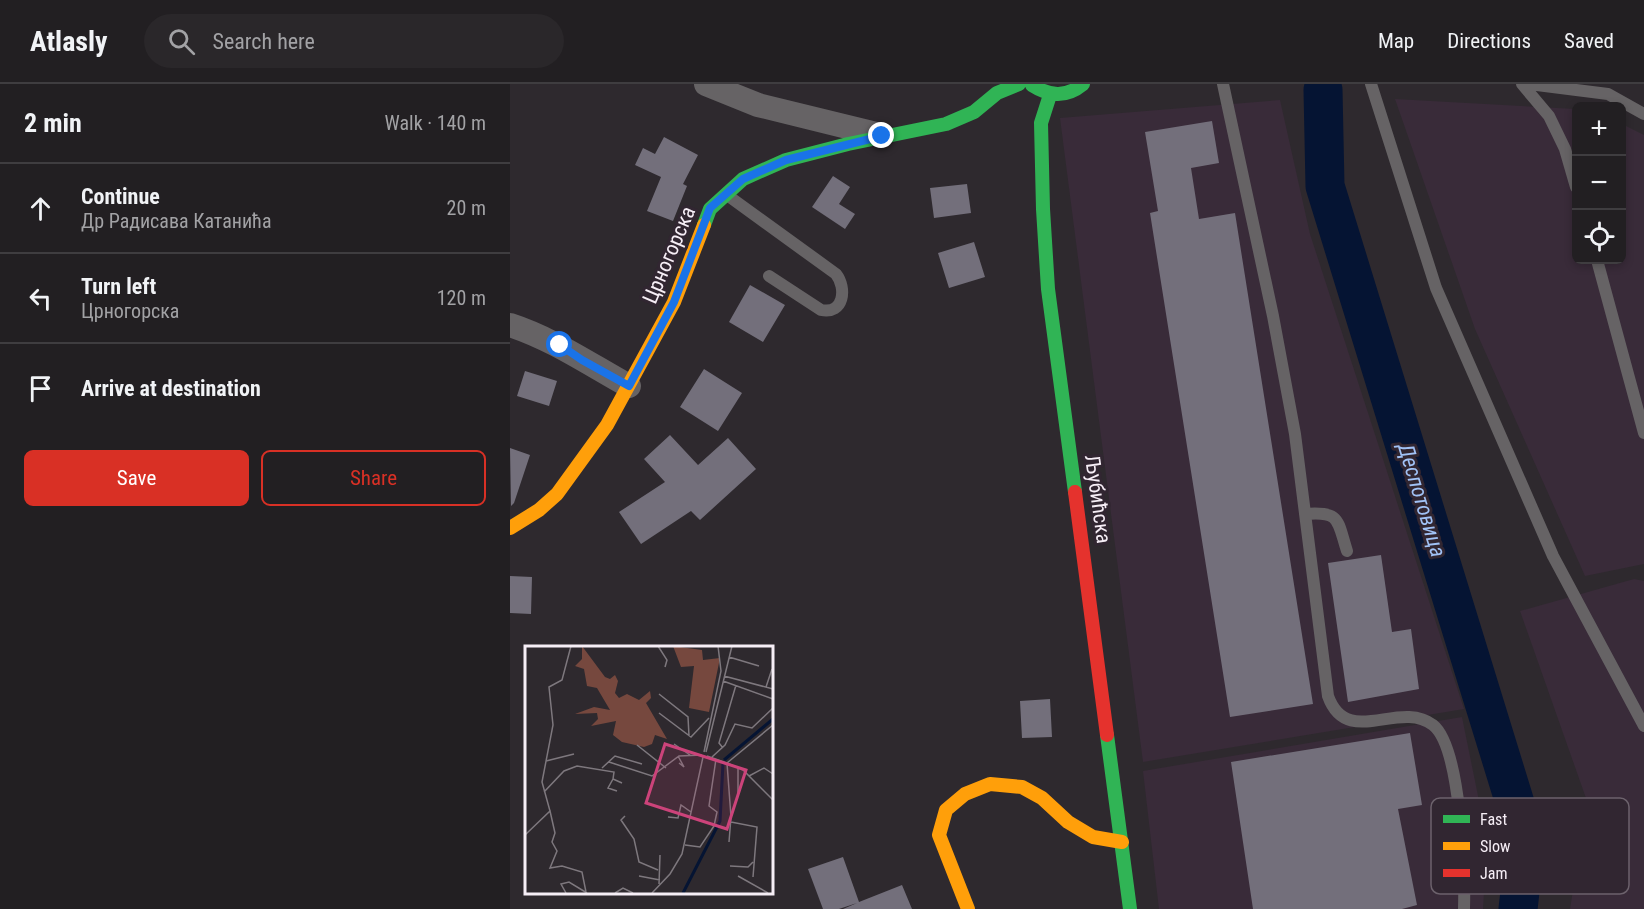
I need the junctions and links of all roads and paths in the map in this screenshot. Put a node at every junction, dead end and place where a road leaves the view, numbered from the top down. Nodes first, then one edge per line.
1 (706, 84) edge
2 (1019, 84) edge
3 (1031, 84) edge
4 (1083, 84) edge
5 (1223, 84) edge
6 (1371, 84) edge
7 (1522, 84) edge
8 (1529, 84) edge
9 (1050, 95) junction
10 (1644, 114) edge
11 (882, 136) junction
12 (1572, 173) edge
13 (726, 194) junction
14 (1598, 264) edge
15 (769, 276) dead end
16 (510, 325) edge
17 (629, 386) junction
18 (1644, 433) edge
19 (1305, 514) junction
20 (510, 528) edge
21 (1347, 551) dead end
22 (1644, 726) edge
23 (1457, 798) edge
24 (1122, 842) junction
25 (1464, 894) edge
26 (968, 909) edge
27 (1130, 909) edge
28 (1464, 909) edge

1 - 11 street
2 - 11 street, Црногорска
3 - 9 street
4 - 9 street
5 - 19 lane
6 - 22 lane
7 - 12 lane
8 - 10 lane
9 - 24 street, Љубићска
11 - 13 street, Црногорска
13 - 15 lane
13 - 17 street, Црногорска
14 - 18 lane
16 - 17 street
17 - 20 street, Црногорска
19 - 21 lane
19 - 23 lane
24 - 26 street
24 - 27 street, Љубићска
25 - 28 lane

